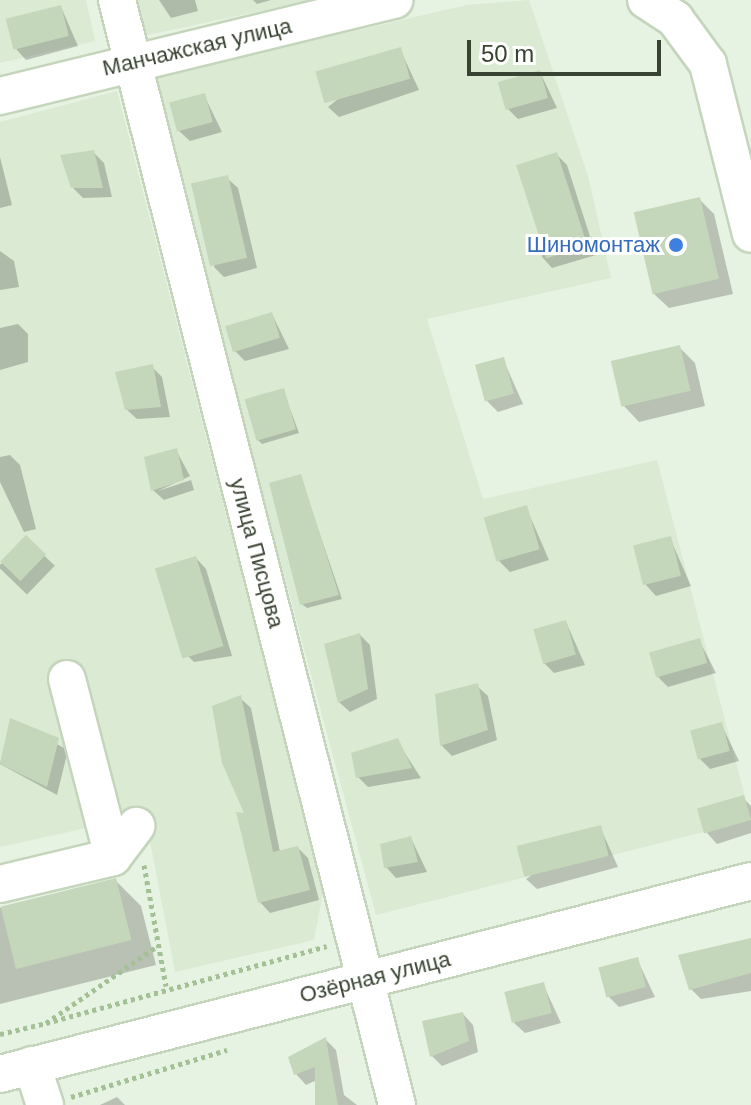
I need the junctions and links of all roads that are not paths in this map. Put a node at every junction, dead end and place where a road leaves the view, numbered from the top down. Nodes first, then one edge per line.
1 (117, 0) edge
2 (395, 0) edge
3 (646, 0) edge
4 (129, 62) junction
5 (0, 96) edge
6 (751, 234) edge
7 (67, 679) dead end
8 (136, 826) road end
9 (113, 857) junction
10 (751, 881) edge
11 (0, 884) edge
12 (367, 979) junction
13 (16, 1070) edge
14 (45, 1105) edge
15 (397, 1105) edge

1 - 4 street, улица Писцова
2 - 4 street, Манчажская улица
3 - 6 street
4 - 5 street, Манчажская улица
4 - 12 street, улица Писцова
7 - 9 street
8 - 9 street
9 - 11 street
10 - 12 street, Озёрная улица
12 - 13 street, Озёрная улица
12 - 15 street, улица Писцова
13 - 14 street

